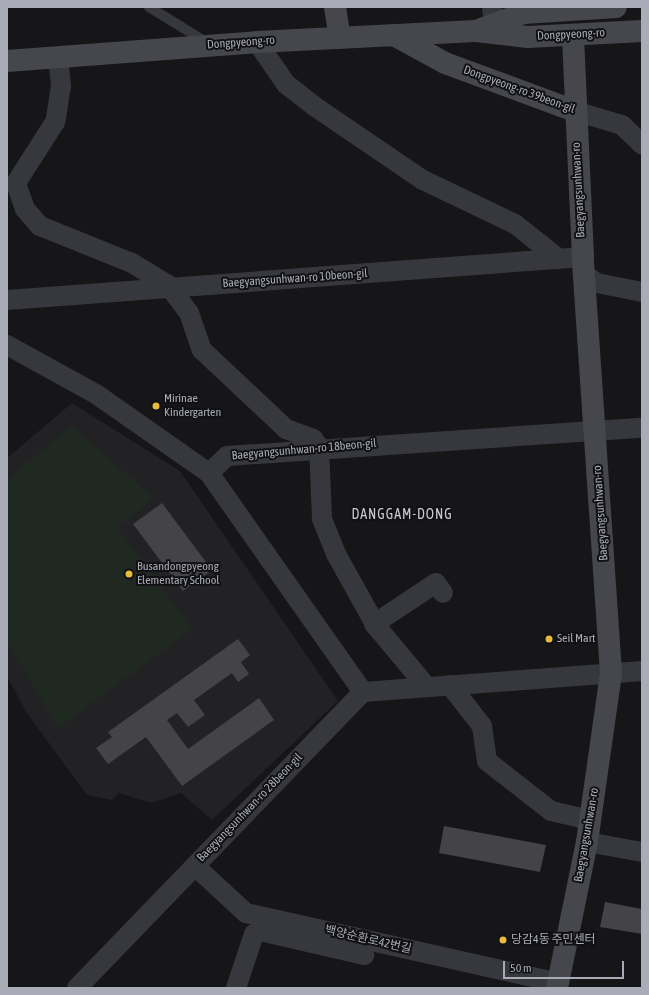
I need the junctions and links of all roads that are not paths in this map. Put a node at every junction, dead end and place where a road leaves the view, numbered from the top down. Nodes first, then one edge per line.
1 (149, 7) edge
2 (335, 7) edge
3 (616, 7) edge
4 (571, 9) edge
5 (487, 21) edge
6 (642, 31) edge
7 (394, 35) junction
8 (573, 35) junction
9 (340, 38) junction
10 (257, 42) junction
11 (211, 45) junction
12 (58, 57) junction
13 (7, 61) edge
14 (575, 111) junction
15 (642, 144) edge
16 (559, 259) junction
17 (584, 266) junction
18 (170, 288) junction
19 (642, 292) edge
20 (7, 300) edge
21 (7, 345) edge
22 (642, 428) edge
23 (596, 432) junction
24 (319, 447) junction
25 (209, 473) junction
26 (443, 593) dead end
27 (374, 624) junction
28 (642, 671) edge
29 (612, 673) junction
30 (450, 685) junction
31 (426, 686) junction
32 (363, 692) junction
33 (590, 820) junction
34 (587, 842) junction
35 (642, 852) edge
36 (195, 866) junction
37 (364, 955) dead end
38 (557, 985) edge
39 (77, 988) edge
40 (236, 988) edge

1 - 11 lane
2 - 9 main road
3 - 4 main road, Dongpyeong-ro
4 - 5 main road, Dongpyeong-ro
5 - 7 main road, Dongpyeong-ro
5 - 8 main road, Dongpyeong-ro
6 - 8 main road, Dongpyeong-ro
7 - 9 main road, Dongpyeong-ro
7 - 14 main road, Dongpyeong-ro 39beon-gil
8 - 14 main road, Baegyangsunhwan-ro
9 - 10 main road, Dongpyeong-ro
10 - 11 main road, Dongpyeong-ro
10 - 16 street
11 - 12 main road, Dongpyeong-ro
12 - 13 main road, Dongpyeong-ro
12 - 18 street
14 - 15 street, Dongpyeong-ro 39beon-gil
14 - 17 main road, Baegyangsunhwan-ro
16 - 17 street, Baegyangsunhwan-ro 10beon-gil
16 - 18 street, Baegyangsunhwan-ro 10beon-gil
17 - 19 street
17 - 23 main road, Baegyangsunhwan-ro
18 - 20 street, Baegyangsunhwan-ro 10beon-gil
18 - 24 street
21 - 25 street
22 - 23 street, Baegyangsunhwan-ro 18beon-gil
23 - 24 street, Baegyangsunhwan-ro 18beon-gil
23 - 29 main road, Baegyangsunhwan-ro
24 - 25 street, Baegyangsunhwan-ro 18beon-gil
24 - 27 street
25 - 32 street
26 - 27 street
27 - 31 street
28 - 29 street
29 - 30 street
29 - 33 main road, Baegyangsunhwan-ro
30 - 31 street
30 - 33 street
31 - 32 street
32 - 36 street, Baegyangsunhwan-ro 28beon-gil
33 - 34 main road, Baegyangsunhwan-ro
34 - 35 street
34 - 38 main road, Baegyangsunhwan-ro
36 - 38 street, 백양순환로42번길
36 - 39 street, Baegyangsunhwan-ro 28beon-gil
37 - 40 street

